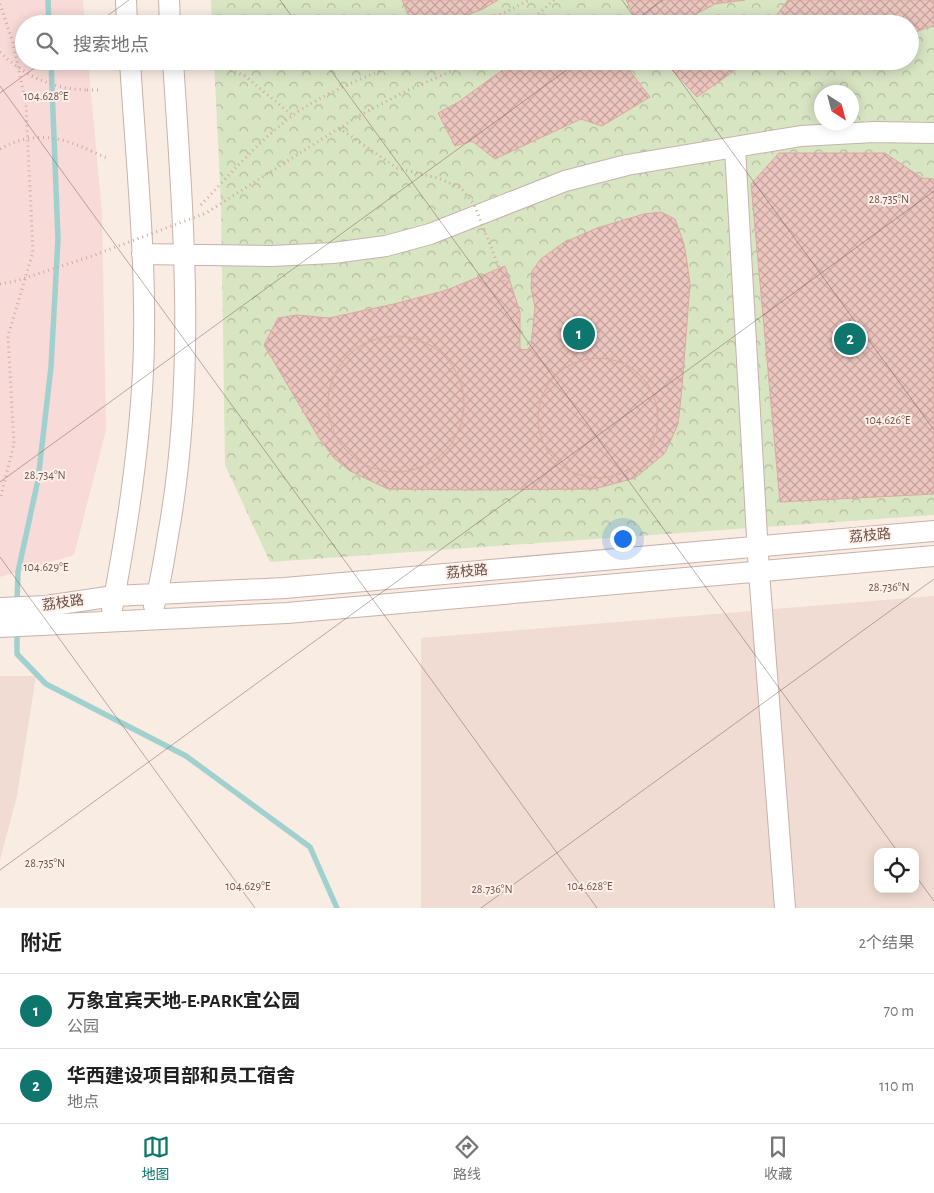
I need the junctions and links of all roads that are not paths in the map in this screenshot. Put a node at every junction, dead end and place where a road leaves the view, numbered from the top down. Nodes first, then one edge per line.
1 (126, 0) edge
2 (169, 0) edge
3 (127, 15) edge
4 (170, 15) edge
5 (131, 70) edge
6 (173, 70) edge
7 (934, 133) edge
8 (734, 148) junction
9 (142, 254) junction
10 (183, 255) junction
11 (934, 531) edge
12 (758, 546) junction
13 (934, 556) edge
14 (759, 572) junction
15 (158, 594) junction
16 (114, 596) junction
17 (0, 608) edge
18 (45, 615) junction
19 (150, 619) junction
20 (109, 621) junction
21 (0, 627) edge
22 (785, 908) edge

1 - 3 street
2 - 4 street
5 - 9 street
6 - 10 street
7 - 8 street
8 - 10 street
8 - 12 street
9 - 10 street
9 - 16 street
10 - 15 street
11 - 12 street, 荔枝路
12 - 14 street
12 - 15 street, 荔枝路
13 - 14 street, 荔枝路
14 - 19 street, 荔枝路
14 - 22 street
15 - 16 street, 荔枝路
15 - 19 street
16 - 18 street, 荔枝路
16 - 20 street
17 - 18 street, 荔枝路
18 - 20 street, 荔枝路
18 - 21 street, 荔枝路
19 - 20 street, 荔枝路

